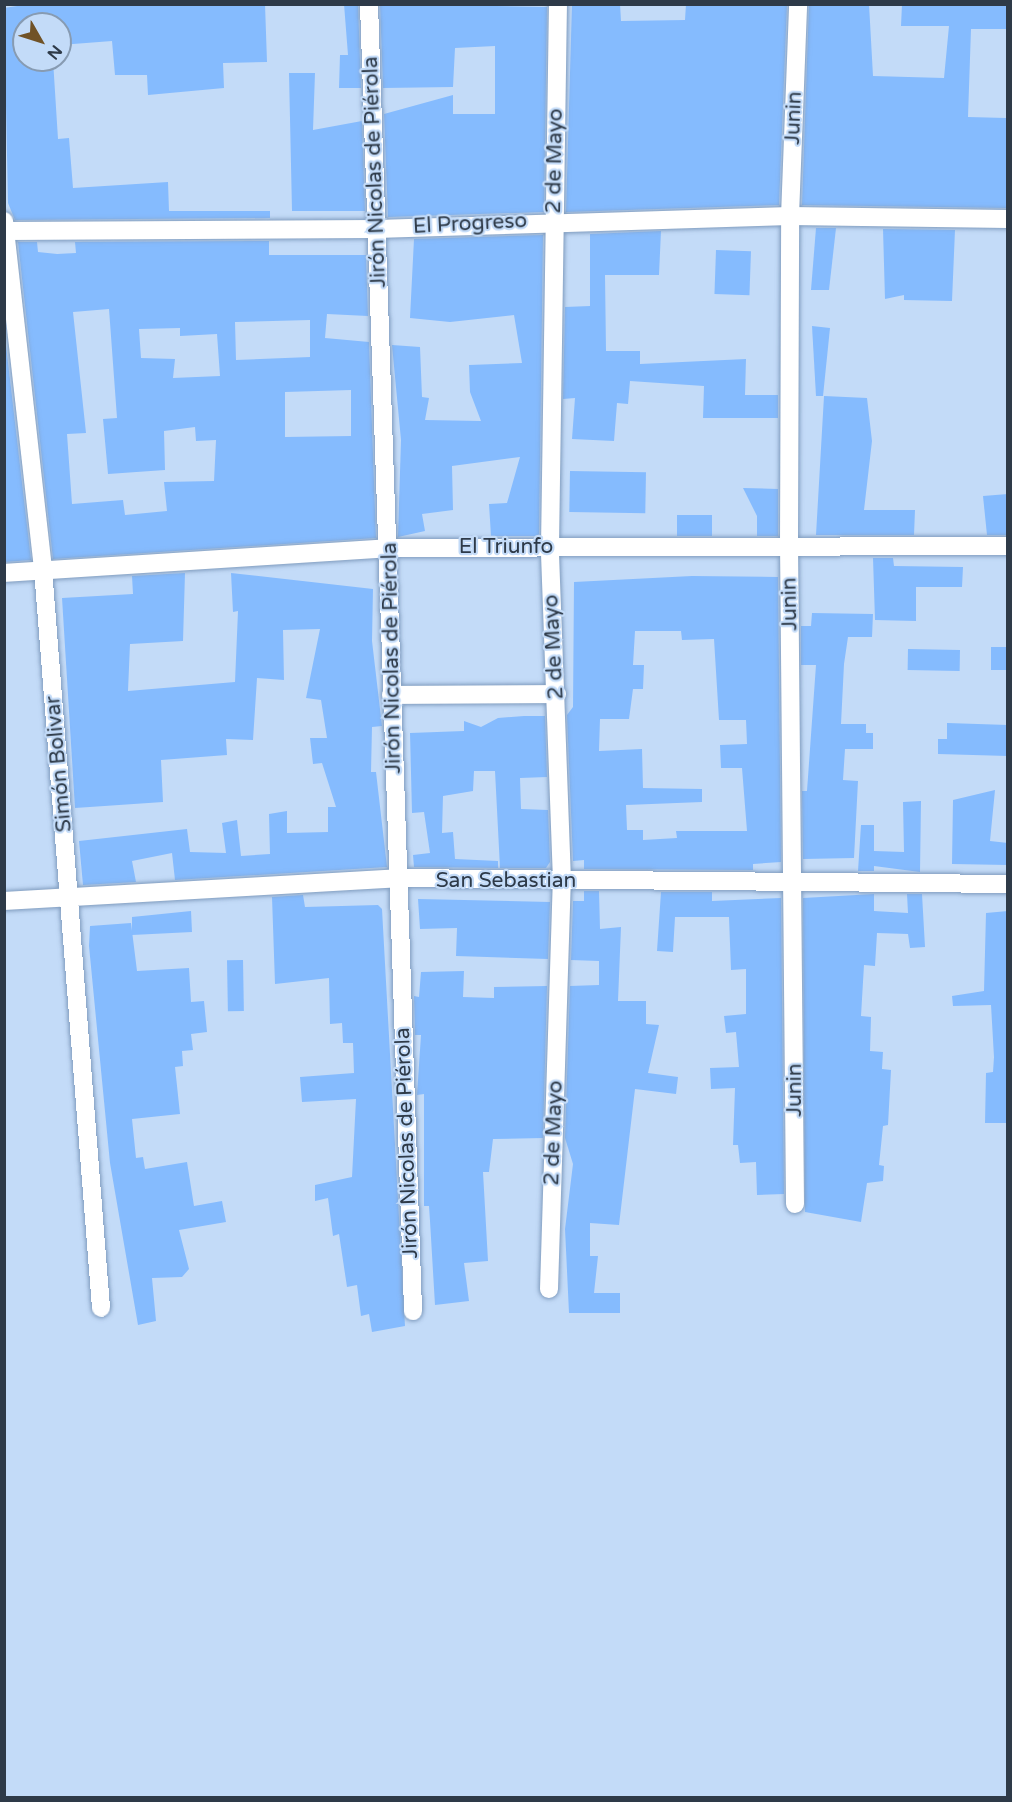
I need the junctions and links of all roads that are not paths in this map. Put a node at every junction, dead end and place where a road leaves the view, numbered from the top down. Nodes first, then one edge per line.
1 (369, 4) edge
2 (558, 4) edge
3 (798, 4) edge
4 (790, 216) junction
5 (554, 219) junction
6 (1008, 219) edge
7 (5, 227) edge
8 (376, 229) junction
9 (789, 544) junction
10 (1008, 546) edge
11 (550, 547) junction
12 (390, 548) junction
13 (43, 569) junction
14 (4, 573) edge
15 (557, 694) junction
16 (391, 695) junction
17 (397, 878) junction
18 (562, 881) junction
19 (1008, 884) edge
20 (794, 886) junction
21 (71, 896) junction
22 (4, 901) edge
23 (795, 1204) dead end
24 (549, 1289) dead end
25 (101, 1308) dead end
26 (413, 1311) dead end

1 - 8 street, Jirón Nicolas de Piérola
2 - 5 street, 2 de Mayo
3 - 4 street, Junin
4 - 5 street, El Progreso
4 - 6 street, El Progreso
4 - 9 street, Junin
5 - 8 street, El Progreso
5 - 11 street, 2 de Mayo
7 - 8 street, El Progreso
7 - 13 street, Simón Bolivar
8 - 12 street, Jirón Nicolas de Piérola
9 - 10 street, El Triunfo
9 - 11 street, El Triunfo
9 - 20 street, Junin
11 - 12 street, El Triunfo
11 - 15 street, 2 de Mayo
12 - 13 street, El Triunfo
12 - 16 street, Jirón Nicolas de Piérola
13 - 14 street, El Triunfo
13 - 21 street, Simón Bolivar
15 - 16 street
15 - 18 street, 2 de Mayo
16 - 17 street, Jirón Nicolas de Piérola
17 - 18 street, San Sebastian
17 - 21 street, San Sebastian
17 - 26 street, Jirón Nicolas de Piérola
18 - 20 street, San Sebastian
18 - 24 street, 2 de Mayo
19 - 20 street, San Sebastian
20 - 23 street, Junin
21 - 22 street, San Sebastian
21 - 25 street, Simón Bolivar

